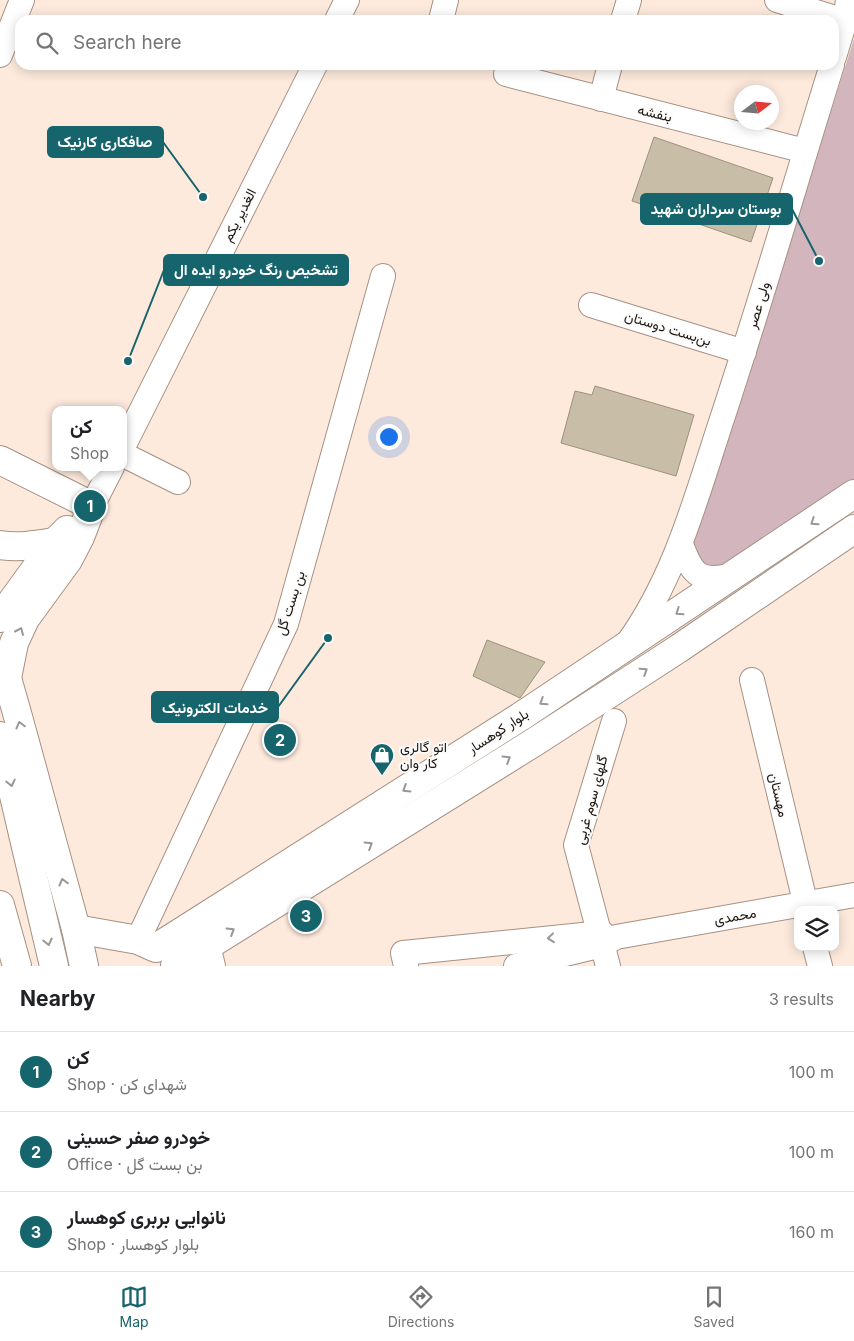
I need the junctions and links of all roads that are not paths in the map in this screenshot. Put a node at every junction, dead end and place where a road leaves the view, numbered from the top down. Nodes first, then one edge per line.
1 (22, 0) edge
2 (347, 0) edge
3 (446, 0) edge
4 (628, 0) edge
5 (777, 0) edge
6 (847, 10) edge
7 (16, 15) edge
8 (340, 15) edge
9 (442, 15) edge
10 (624, 15) edge
11 (15, 18) edge
12 (839, 40) edge
13 (0, 55) edge
14 (312, 70) edge
15 (609, 70) edge
16 (830, 70) edge
17 (506, 74) dead end
18 (601, 99) junction
19 (805, 151) junction
20 (383, 276) dead end
21 (591, 305) dead end
22 (744, 352) junction
23 (127, 439) edge
24 (127, 456) edge
25 (0, 460) edge
26 (110, 471) edge
27 (178, 482) dead end
28 (854, 494) edge
29 (92, 506) junction
30 (854, 529) edge
31 (55, 542) junction
32 (681, 544) junction
33 (0, 546) edge
34 (735, 575) junction
35 (0, 618) edge
36 (622, 650) junction
37 (3, 674) edge
38 (752, 680) dead end
39 (614, 721) dead end
40 (0, 736) edge
41 (854, 895) edge
42 (0, 905) edge
43 (806, 906) edge
44 (810, 906) edge
45 (794, 909) edge
46 (76, 929) junction
47 (606, 945) edge
48 (816, 951) edge
49 (159, 955) edge
50 (211, 956) edge
51 (404, 959) edge
52 (17, 966) edge
53 (54, 966) edge
54 (84, 966) edge
55 (516, 966) edge
56 (820, 966) edge

1 - 7 street
2 - 8 street
3 - 9 street
4 - 10 street
5 - 6 street
6 - 12 street
11 - 13 street
14 - 23 street, الغدیر یکم
15 - 18 street
16 - 19 street, ولی عصر
17 - 18 street, بنفشه
18 - 19 street, بنفشه
19 - 22 street, ولی عصر
20 - 49 street, بن بست گل
21 - 22 street, بن‌بست دوستان
22 - 32 street, ولی عصر
24 - 27 street
25 - 29 main road
26 - 29 street
28 -> 34 main road, بلوار کوهسار
29 - 31 main road
37 -> 29 main road
50 -> 30 main road, بلوار کوهسار
31 - 33 main road
31 - 35 main road
32 - 34 street
32 - 36 street, ولی عصر
34 -> 36 main road, بلوار کوهسار
36 -> 49 main road, بلوار کوهسار
46 -> 37 main road
38 - 43 street, مهستان
39 - 47 street, گلهای سوم غربی
40 -> 53 main road
41 - 44 street, محمدی
42 - 52 main road
45 - 47 street, محمدی
46 - 49 main road
46 - 54 main road
47 -> 51 street
47 - 55 street
48 - 56 street
49 - 50 main road, بلوار کوهسار

